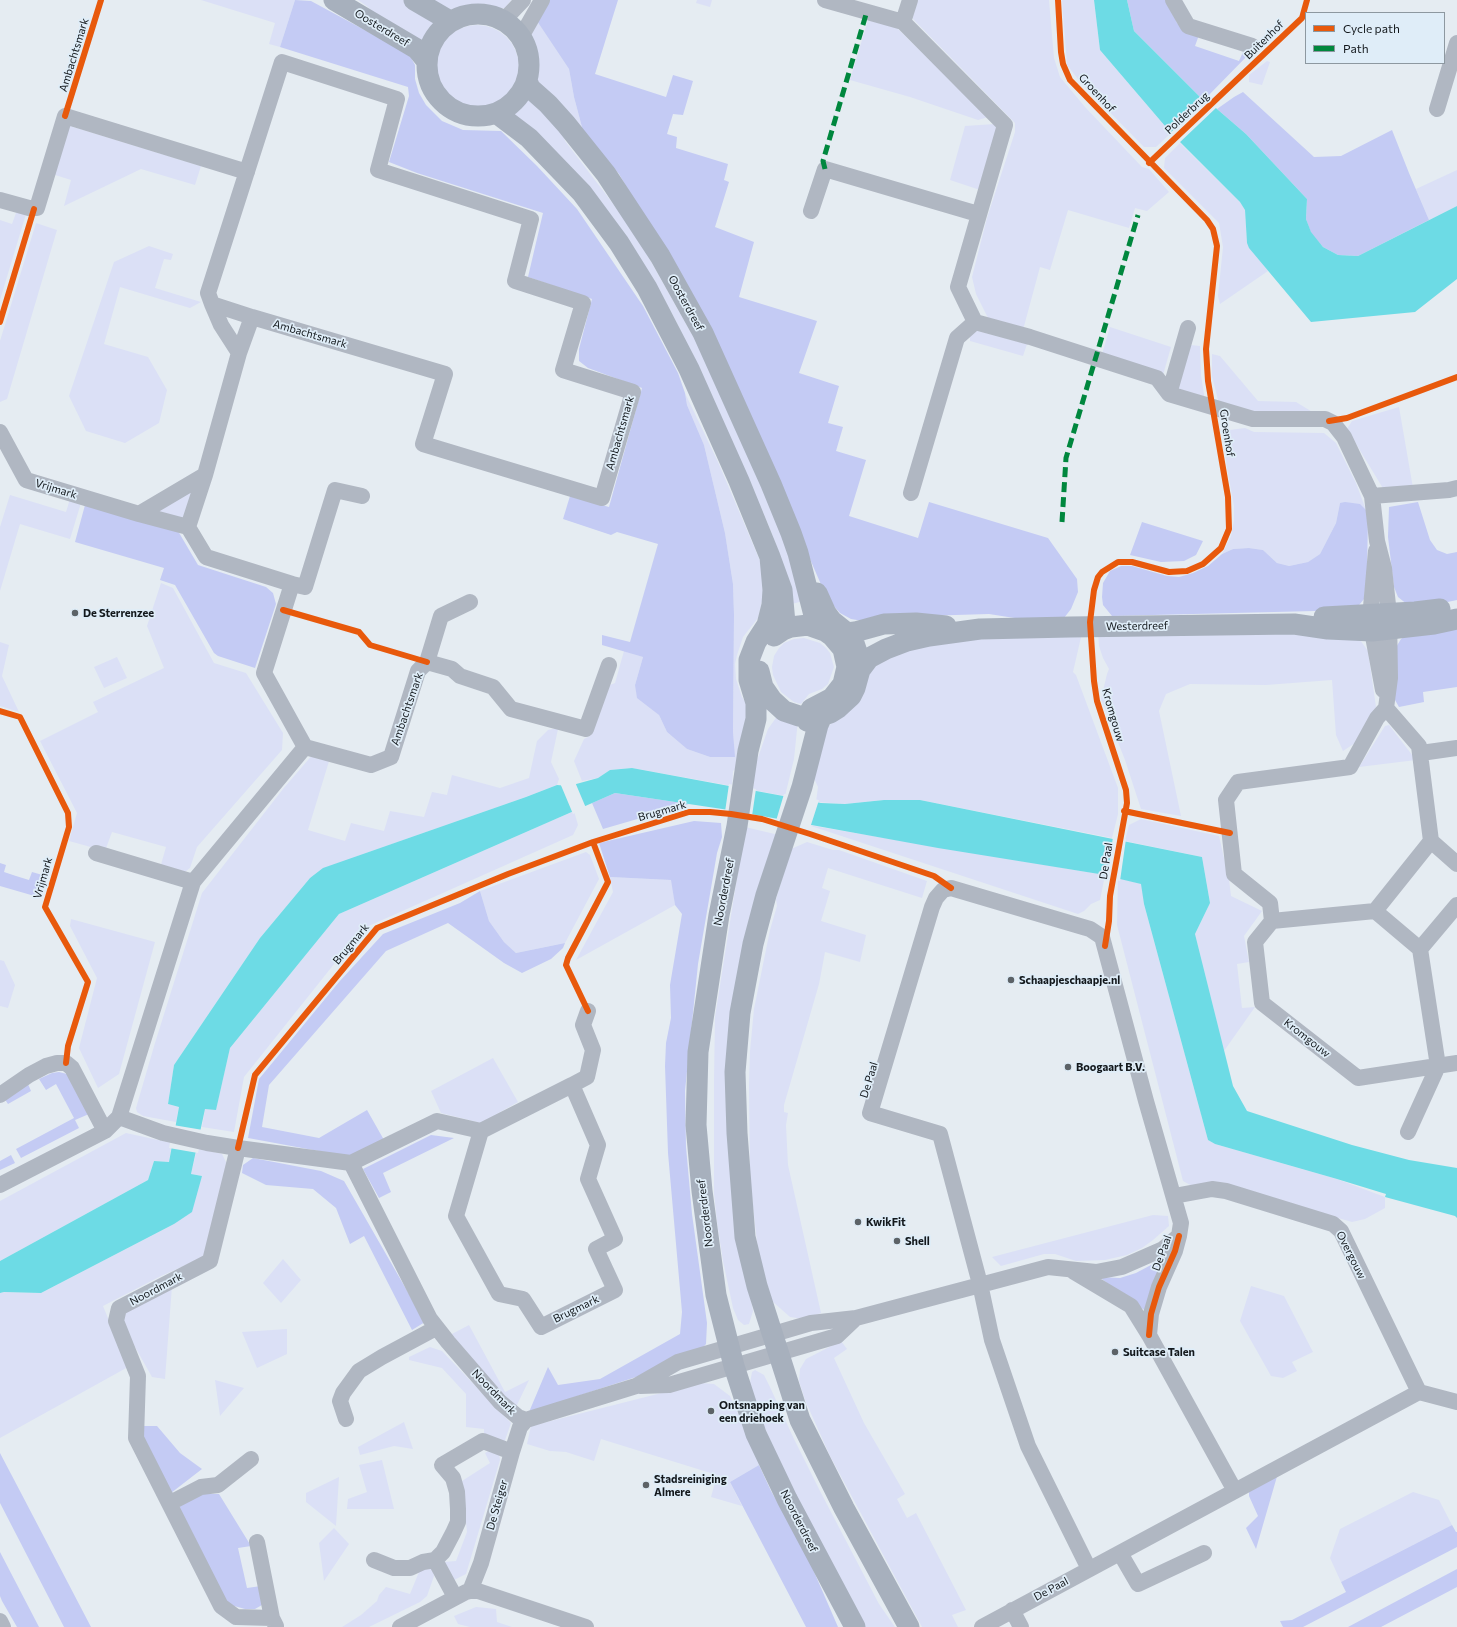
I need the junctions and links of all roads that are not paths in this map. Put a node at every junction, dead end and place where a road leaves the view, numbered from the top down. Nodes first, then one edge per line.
1 (334, 0) edge
2 (414, 0) edge
3 (523, 0) edge
4 (542, 0) edge
5 (824, 0) edge
6 (910, 0) edge
7 (1173, 0) edge
8 (450, 21) junction
9 (503, 21) junction
10 (903, 22) junction
11 (521, 37) junction
12 (1457, 44) edge
13 (1252, 46) dead end
14 (426, 60) junction
15 (527, 81) junction
16 (1437, 109) dead end
17 (496, 113) junction
18 (247, 172) junction
19 (0, 200) edge
20 (811, 210) dead end
21 (978, 214) junction
22 (212, 304) junction
23 (252, 317) junction
24 (975, 322) junction
25 (1188, 328) dead end
26 (239, 353) junction
27 (1169, 394) junction
28 (0, 432) edge
29 (205, 475) junction
30 (1457, 488) edge
31 (911, 493) dead end
32 (362, 496) dead end
33 (1372, 496) junction
34 (139, 514) junction
35 (188, 527) junction
36 (770, 558) junction
37 (292, 584) junction
38 (470, 602) dead end
39 (1457, 607) edge
40 (1457, 619) edge
41 (1381, 622) junction
42 (980, 629) junction
43 (783, 630) junction
44 (838, 633) junction
45 (427, 662) junction
46 (609, 665) dead end
47 (860, 670) junction
48 (764, 702) junction
49 (1386, 708) junction
50 (814, 717) junction
51 (305, 747) junction
52 (1457, 748) edge
53 (1421, 753) junction
54 (1431, 841) junction
55 (96, 853) dead end
56 (1457, 864) edge
57 (193, 882) junction
58 (1457, 905) edge
59 (1375, 911) junction
60 (1272, 921) junction
61 (1420, 949) junction
62 (588, 1011) dead end
63 (1457, 1063) edge
64 (1438, 1066) junction
65 (572, 1085) junction
66 (0, 1095) edge
67 (120, 1117) junction
68 (105, 1131) junction
69 (481, 1131) junction
70 (1408, 1132) dead end
71 (238, 1148) junction
72 (351, 1163) junction
73 (0, 1185) edge
74 (1174, 1196) junction
75 (1179, 1236) junction
76 (1068, 1269) junction
77 (980, 1284) junction
78 (436, 1328) junction
79 (1149, 1335) junction
80 (776, 1344) junction
81 (731, 1357) junction
82 (1419, 1392) junction
83 (1457, 1402) edge
84 (346, 1419) dead end
85 (526, 1420) junction
86 (512, 1452) junction
87 (251, 1459) dead end
88 (1235, 1491) junction
89 (170, 1503) junction
90 (257, 1542) dead end
91 (1120, 1552) junction
92 (1204, 1553) dead end
93 (374, 1560) dead end
94 (436, 1560) junction
95 (1089, 1569) junction
96 (470, 1591) junction
97 (455, 1597) junction
98 (1012, 1610) junction
99 (0, 1621) edge
100 (274, 1622) edge
101 (3, 1627) edge
102 (400, 1627) edge
103 (586, 1627) edge
104 (855, 1627) edge
105 (909, 1627) edge
106 (982, 1627) edge
107 (1021, 1627) edge

1 - 14 main road, Oosterdreef
2 - 8 main road
3 - 9 street
4 - 11 street
5 - 10 street
6 - 10 street
7 - 13 street, Buitenhof
8 - 9 main road
8 - 14 main road
9 - 11 main road
10 - 21 street
11 - 15 main road
12 - 16 street
14 - 17 main road
15 - 17 main road
15 - 44 main road, Oosterdreef
17 - 36 main road
18 - 19 street
18 - 22 street, Ambachtsmark
18 - 23 street, Ambachtsmark
20 - 21 street
21 - 24 street
22 - 23 street, Ambachtsmark
22 - 26 street, Ambachtsmark
23 - 26 street
24 - 27 street
24 - 31 street
25 - 27 street
26 - 29 street
27 - 33 street, Groenhof
28 - 34 street, Vrijmark
29 - 34 street
29 - 35 street
30 - 33 street
32 - 37 street
33 - 41 street, Groenhof
34 - 35 street, Vrijmark
35 - 37 street
36 - 43 main road
36 - 48 main road
37 - 51 street
38 - 45 street, Ambachtsmark
39 - 41 main road, Westerdreef
40 - 41 main road, Westerdreef
41 - 42 main road, Westerdreef
41 - 49 street
42 - 44 main road, Westerdreef
42 - 47 main road, Westerdreef
43 - 44 main road
43 - 48 main road
44 - 47 main road
44 - 50 main road
45 - 46 street, Ambachtsmark
45 - 51 street, Ambachtsmark
47 - 50 main road
48 - 50 main road
48 - 81 main road, Noorderdreef
49 - 53 street
49 - 60 street
50 - 80 main road
51 - 57 street
52 - 53 street
53 - 54 street
54 - 56 street
54 - 59 street
55 - 57 street
57 - 67 street
58 - 61 street
59 - 60 street
59 - 61 street
60 - 64 street, Kromgouw
61 - 64 street
62 - 65 street
63 - 64 street, Kromgouw
64 - 70 street
65 - 69 street
65 - 69 street, Brugmark
66 - 68 street
67 - 68 street
67 - 71 street
68 - 73 street
69 - 72 street
71 - 72 street
71 - 89 street, Noordmark
72 - 78 street, Noordmark
74 - 75 street, De Paal
74 - 77 street, De Paal
74 - 82 street, Overgouw
75 - 76 street, De Paal
75 - 79 street, De Paal
76 - 77 street, De Paal
76 - 79 street, De Paal
77 - 80 street, De Paal
77 - 95 street, De Paal
78 - 84 street
78 - 85 street, Noordmark
79 - 88 street, De Paal
80 - 81 street, Noordmark
80 - 105 main road
81 - 85 street, Noordmark
81 - 104 main road, Noorderdreef
82 - 83 street
82 - 88 street
85 - 86 street, De Steiger
86 - 94 street
86 - 96 street, De Steiger
87 - 89 street
88 - 91 street, De Paal
89 - 100 street, Noordmark
90 - 100 street, Noordmark
91 - 92 street
91 - 95 street, De Paal
93 - 94 street
94 - 97 street
95 - 98 street, De Paal
96 - 97 street
96 - 103 street
97 - 102 street
98 - 106 street, De Paal
98 - 107 street
99 - 101 street

